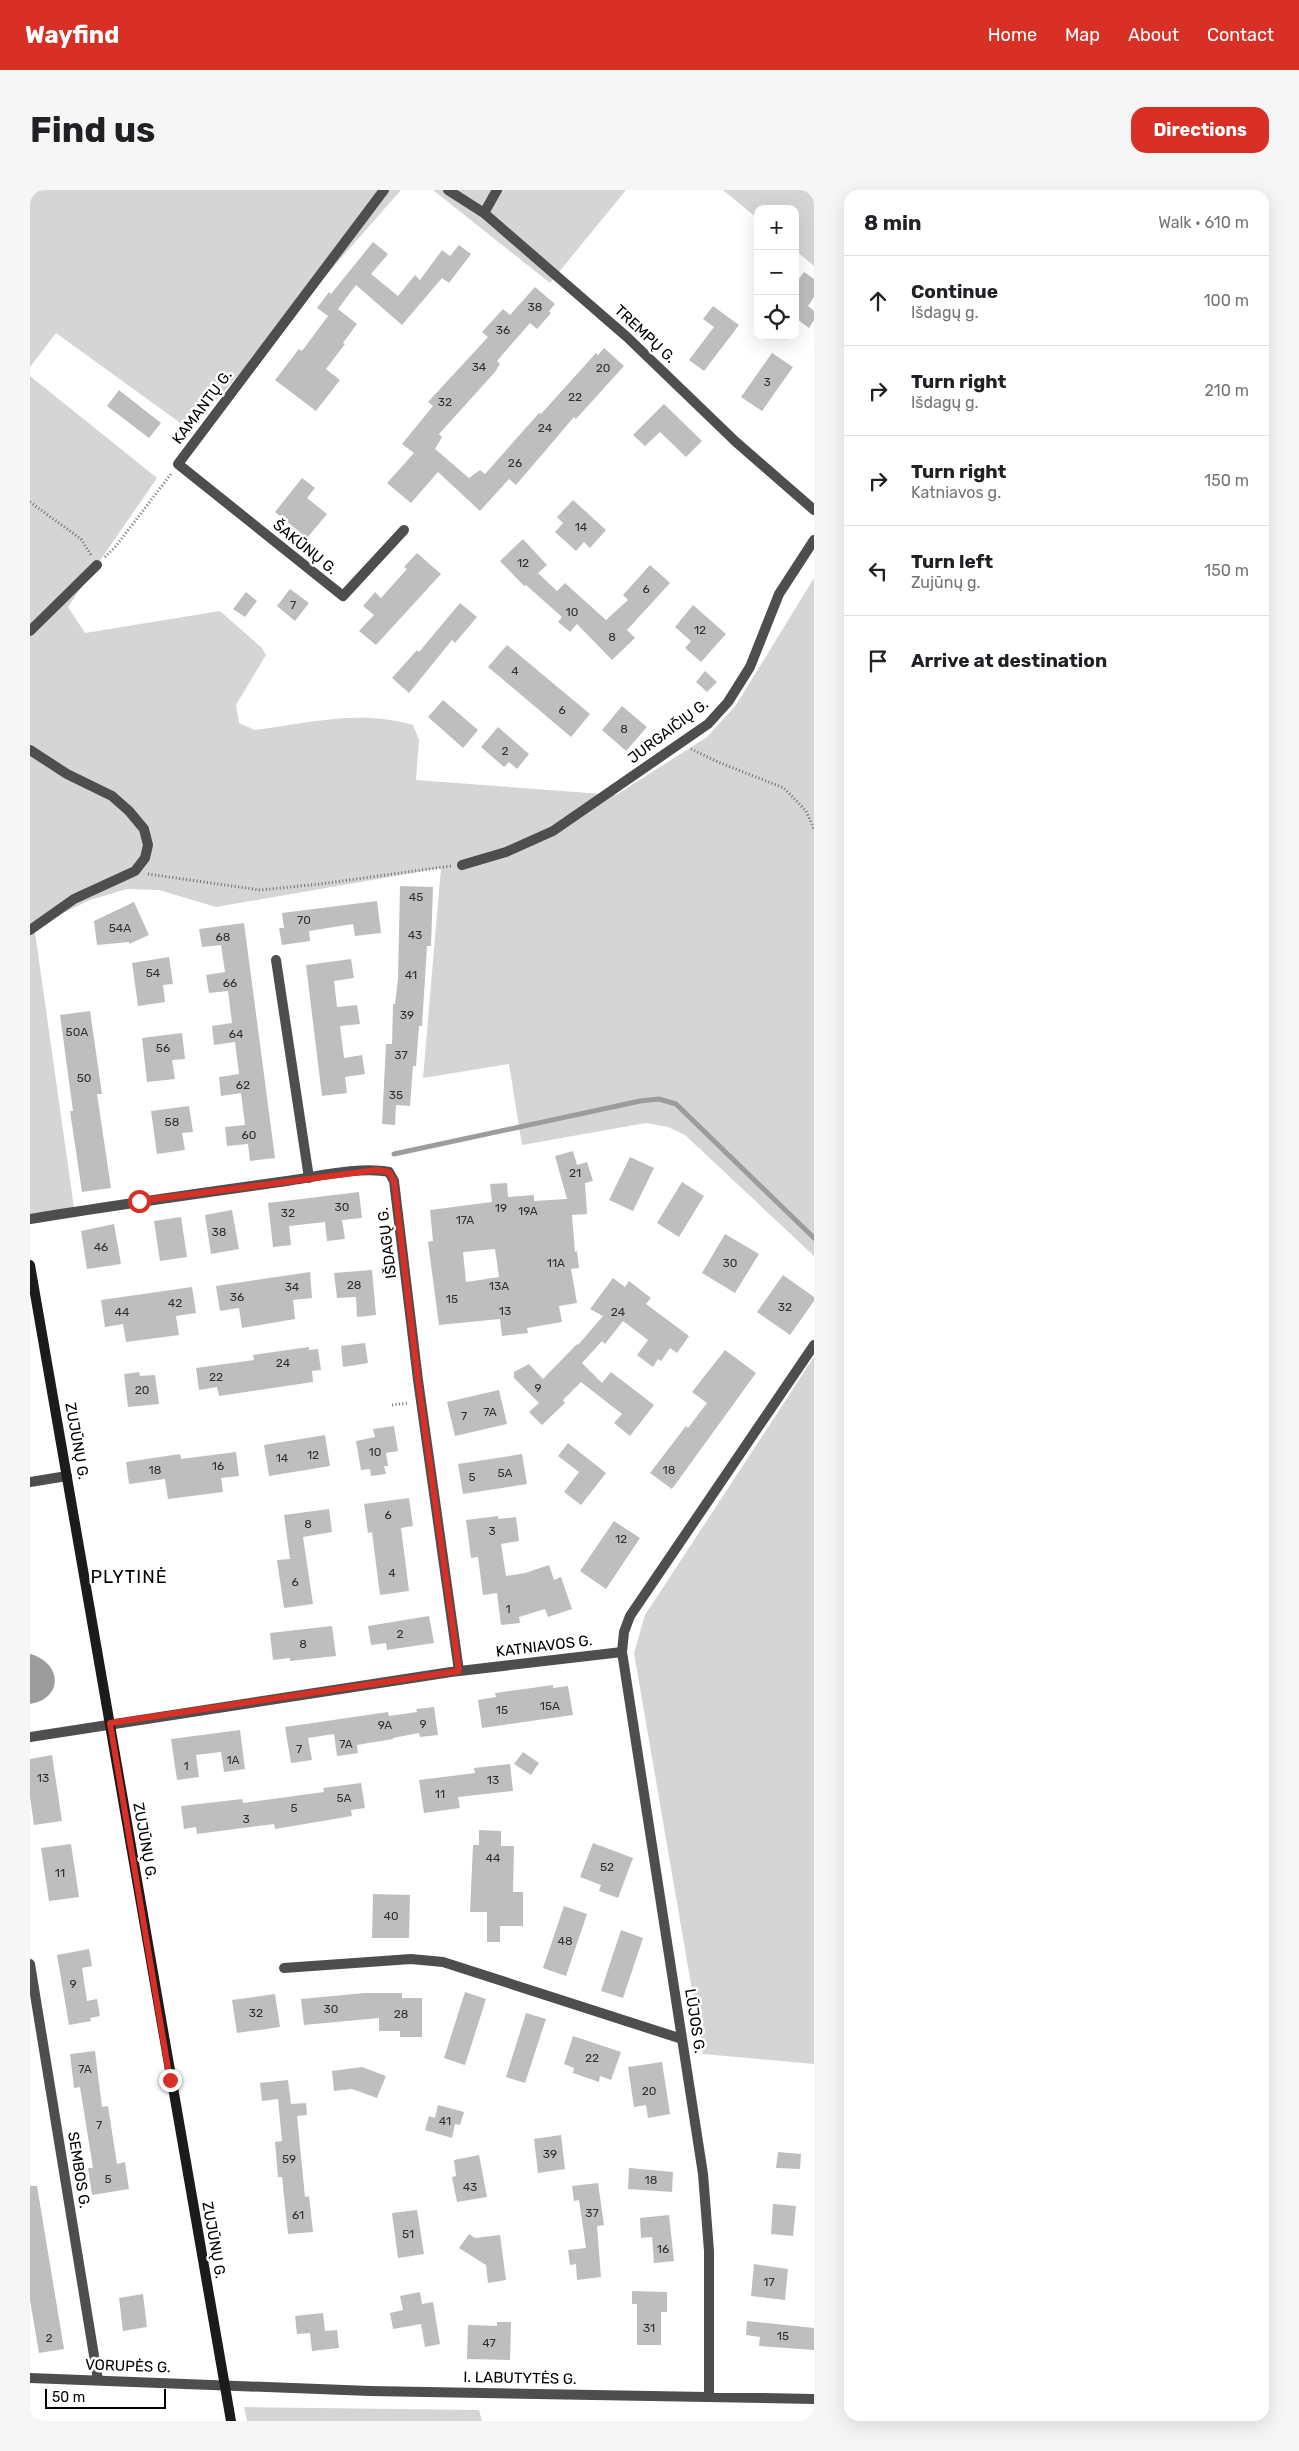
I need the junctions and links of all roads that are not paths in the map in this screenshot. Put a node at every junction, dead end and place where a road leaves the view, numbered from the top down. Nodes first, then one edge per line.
1 (384, 190) edge
2 (448, 190) edge
3 (497, 190) edge
4 (484, 213) junction
5 (178, 464) joint
6 (814, 510) edge
7 (404, 530) dead end
8 (814, 540) edge
9 (97, 565) road end
10 (30, 631) edge
11 (30, 750) edge
12 (462, 865) road end
13 (30, 930) edge
14 (276, 960) dead end
15 (309, 1178) junction
16 (30, 1219) edge
17 (30, 1265) edge
18 (814, 1345) edge
19 (68, 1476) junction
20 (30, 1482) edge
21 (622, 1652) junction
22 (459, 1671) junction
23 (110, 1723) junction
24 (30, 1737) edge
25 (30, 1964) edge
26 (284, 1968) dead end
27 (682, 2039) junction
28 (30, 2378) edge
29 (98, 2380) junction
30 (225, 2384) junction
31 (709, 2396) junction
32 (814, 2399) edge
33 (231, 2421) edge

1 - 5 street, KAMANTŲ G.
2 - 4 street, TREMPŲ G.
3 - 4 street
4 - 6 street, TREMPŲ G.
5 - 7 street, ŠAKŪNŲ G.
8 - 12 street, JURGAIČIŲ G.
9 - 10 street
11 - 13 street
14 - 15 street
15 - 16 street, IŠDAGŲ G.
15 - 22 street, IŠDAGŲ G.
17 - 19 main road, ZUJŪNŲ G.
18 - 21 street
19 - 20 street
19 - 23 main road, ZUJŪNŲ G.
21 - 22 street, KATNIAVOS G.
21 - 27 street, LŪJOS G.
22 - 23 street, KATNIAVOS G.
23 - 24 street
23 - 30 main road, ZUJŪNŲ G.
25 - 29 street, SEMBOS G.
26 - 27 street
27 - 31 street, LŪJOS G.
28 - 29 street, VORUPĖS G.
29 - 30 street, VORUPĖS G.
30 - 31 street, I. LABUTYTĖS G.
30 - 33 main road, ZUJŪNŲ G.
31 - 32 street, I. LABUTYTĖS G.

